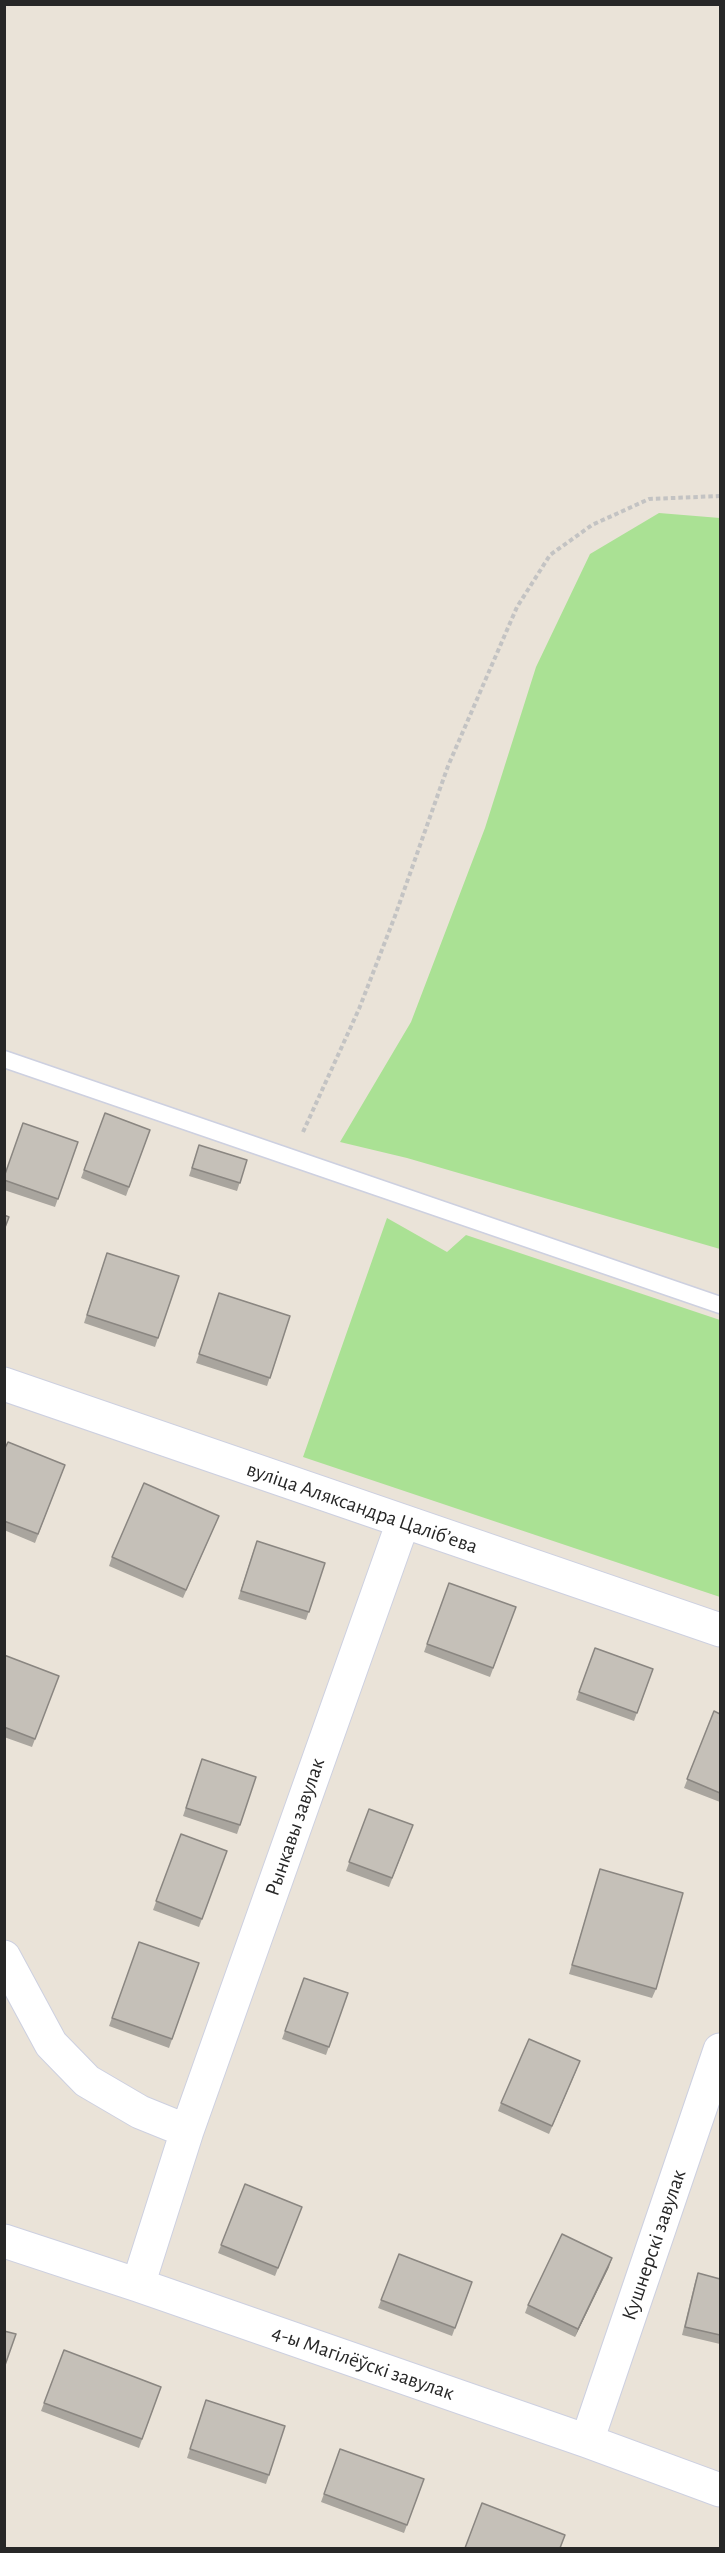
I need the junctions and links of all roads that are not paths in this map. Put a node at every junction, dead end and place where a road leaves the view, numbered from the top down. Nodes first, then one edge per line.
1 (4, 1059) edge
2 (720, 1305) edge
3 (4, 1384) edge
4 (402, 1522) junction
5 (720, 1630) edge
6 (4, 1957) edge
7 (720, 2050) edge
8 (187, 2131) junction
9 (4, 2241) edge
10 (138, 2285) junction
11 (587, 2441) junction
12 (720, 2490) edge

1 - 2 lane
3 - 4 street, вуліца Аляксандра Цалібʼева
4 - 5 street, вуліца Аляксандра Цалібʼева
4 - 8 street, Рынкавы завулак
6 - 8 street
7 - 11 street, Кушнерскі завулак
8 - 10 street, Рынкавы завулак
9 - 10 street, 4-ы Магілёўскі завулак
10 - 11 street, 4-ы Магілёўскі завулак
11 - 12 street, 4-ы Магілёўскі завулак

